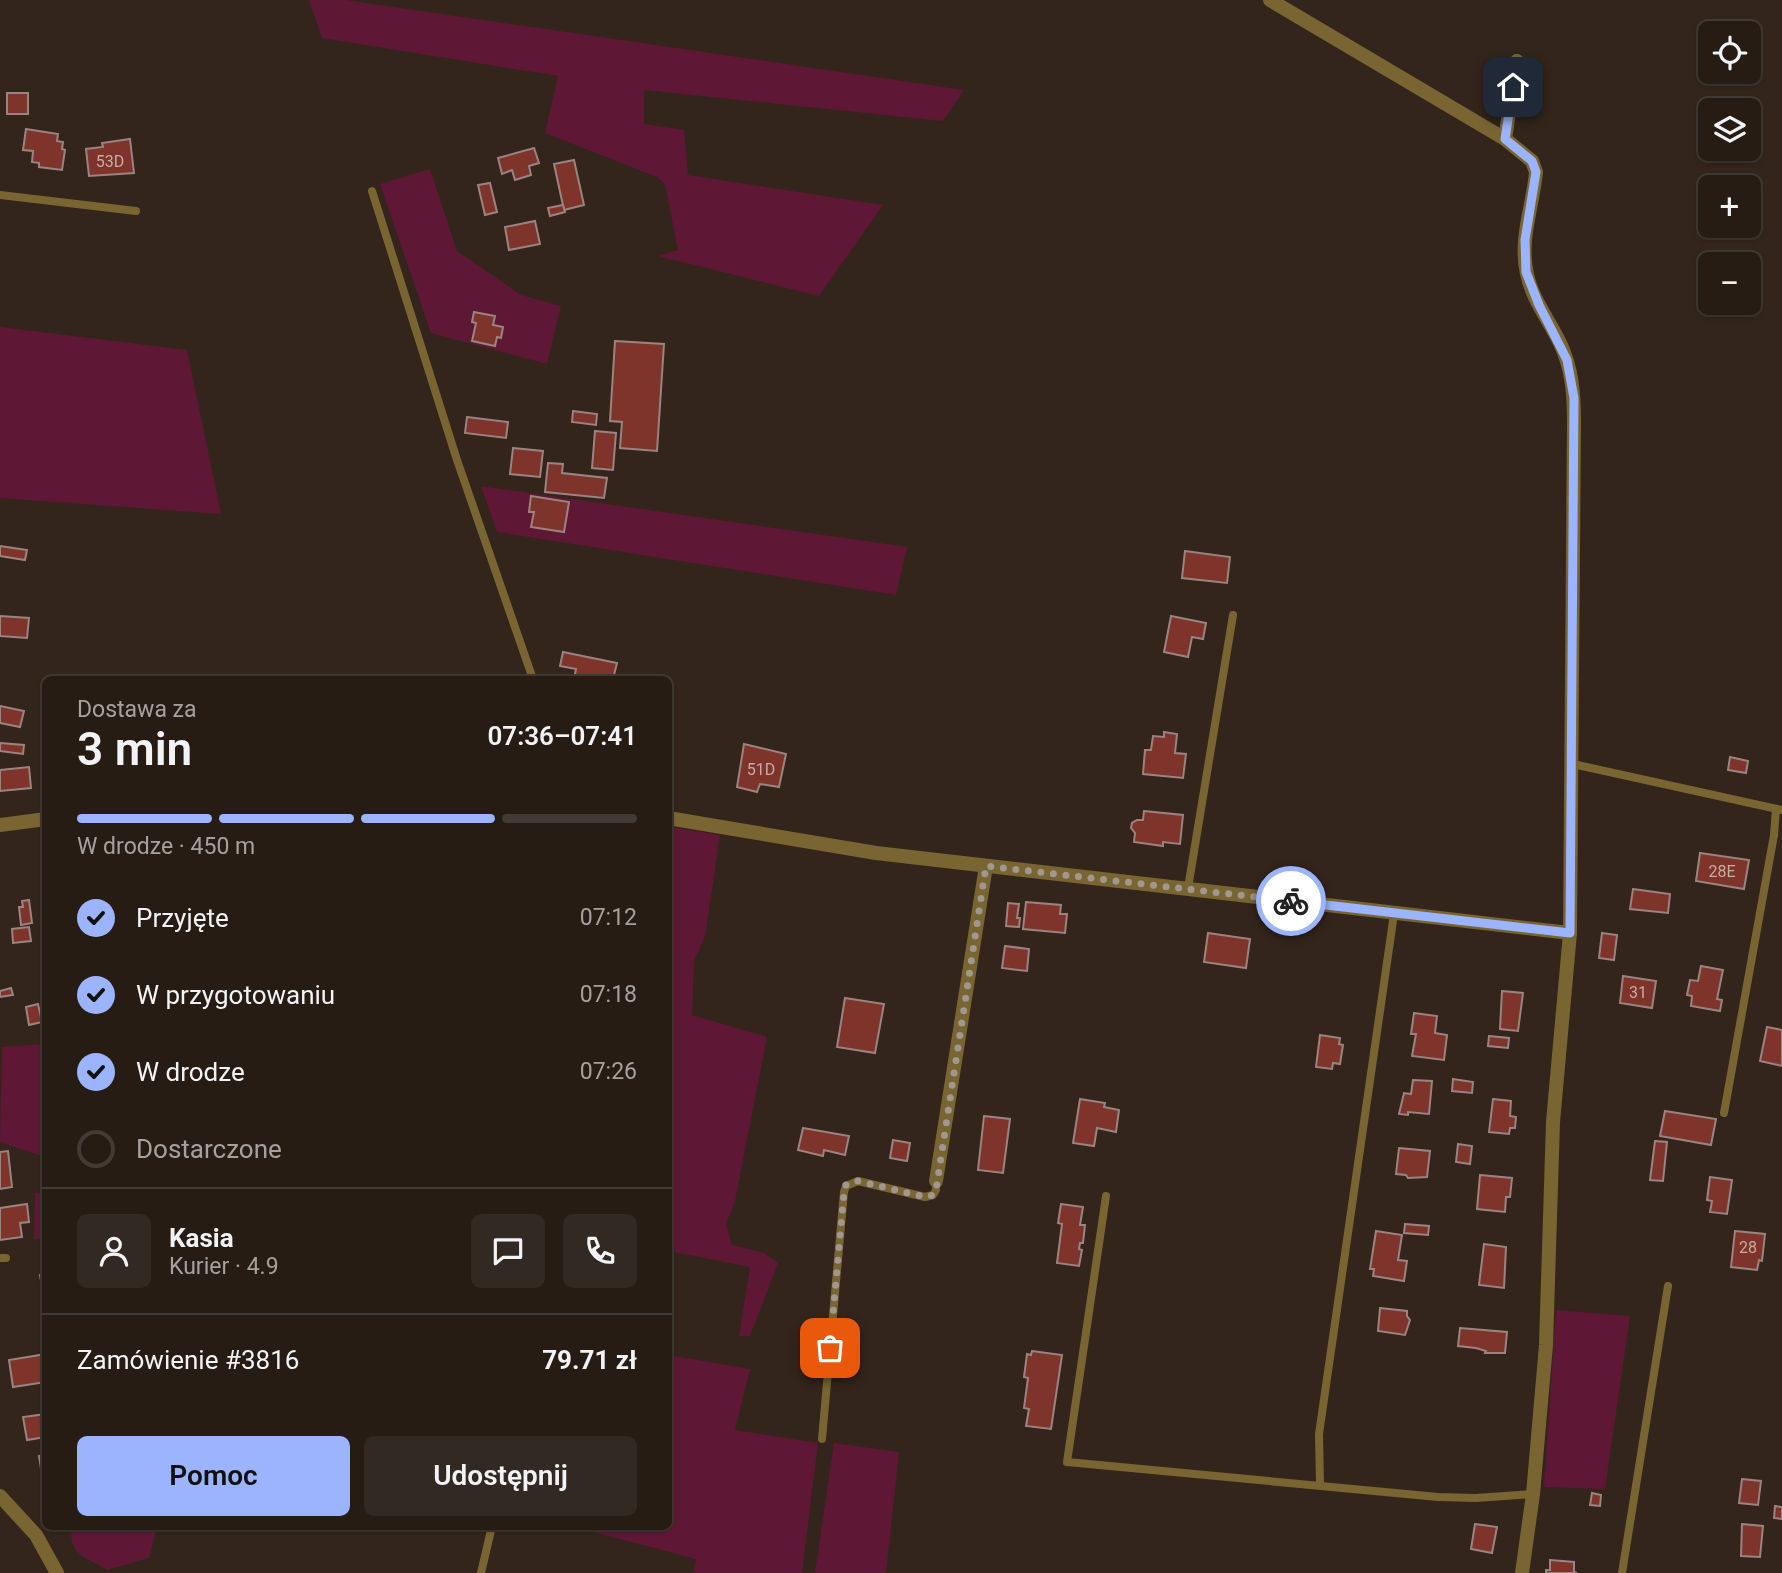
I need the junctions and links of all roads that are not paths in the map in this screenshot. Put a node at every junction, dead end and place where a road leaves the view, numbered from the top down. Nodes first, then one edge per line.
1 (1270, 0) edge
2 (1517, 61) dead end
3 (1505, 139) junction
4 (372, 191) dead end
5 (0, 195) edge
6 (136, 211) dead end
7 (1233, 615) dead end
8 (532, 676) edge
9 (1573, 764) junction
10 (1779, 810) edge
11 (672, 819) edge
12 (42, 820) edge
13 (0, 825) edge
14 (986, 866) junction
15 (1188, 888) junction
16 (1394, 914) junction
17 (1570, 933) junction
18 (1724, 1113) dead end
19 (936, 1181) joint
20 (1107, 1196) dead end
21 (1668, 1286) dead end
22 (822, 1439) dead end
23 (1320, 1484) junction
24 (1533, 1494) junction
25 (0, 1496) edge
26 (491, 1530) edge
27 (57, 1573) edge
28 (481, 1573) edge
29 (1522, 1573) edge
30 (1622, 1573) edge

1 - 3 street
2 - 3 street
3 - 9 street
4 - 8 lane
5 - 6 lane
7 - 15 lane
9 - 10 lane
9 - 17 street
10 - 18 lane
11 - 14 street
12 - 13 street
14 - 15 street
14 - 19 street
15 - 16 street
16 - 17 street
16 - 23 lane
17 - 24 street
19 - 22 lane
20 - 23 lane
21 - 30 lane
23 - 24 lane
24 - 29 street
25 - 27 street
26 - 28 lane

